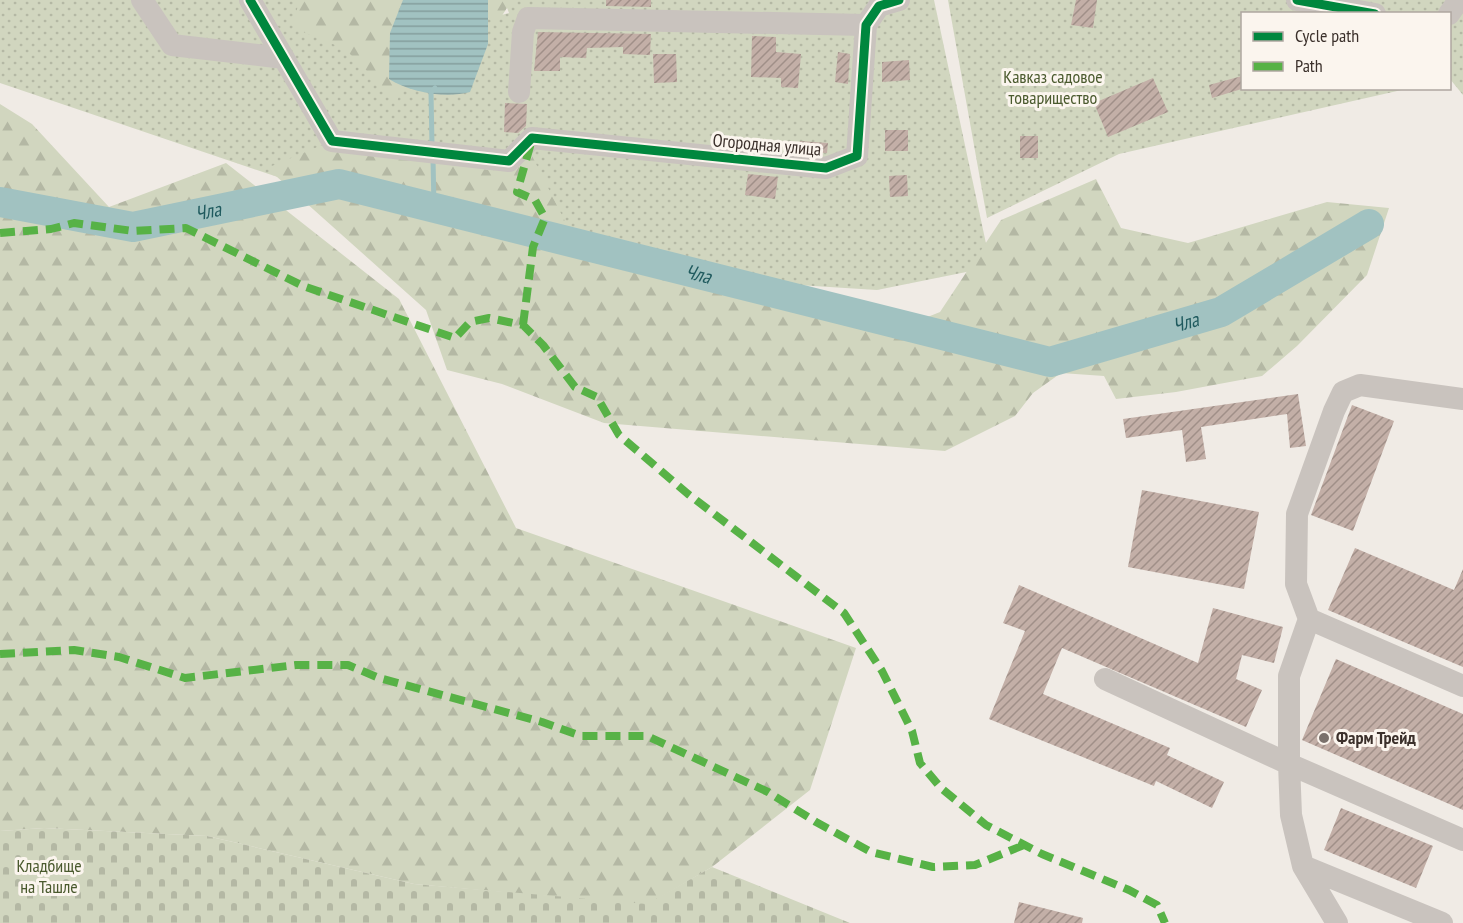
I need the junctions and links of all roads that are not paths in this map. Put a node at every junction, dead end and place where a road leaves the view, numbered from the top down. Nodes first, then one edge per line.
1 (142, 0) edge
2 (250, 0) edge
3 (899, 0) edge
4 (1297, 0) edge
5 (1364, 12) edge
6 (866, 25) junction
7 (284, 58) junction
8 (519, 92) dead end
9 (1463, 399) edge
10 (1309, 619) junction
11 (1105, 679) dead end
12 (1463, 686) edge
13 (1289, 764) junction
14 (1463, 840) edge
15 (1303, 866) junction
16 (1337, 923) edge
17 (1442, 923) edge

1 - 7 street
2 - 7 street
3 - 6 street
4 - 5 street
6 - 7 street, Огородная улица
6 - 8 street
9 - 10 street
10 - 12 street
10 - 13 street
11 - 13 street
13 - 14 street
13 - 15 street
15 - 16 street
15 - 17 street

